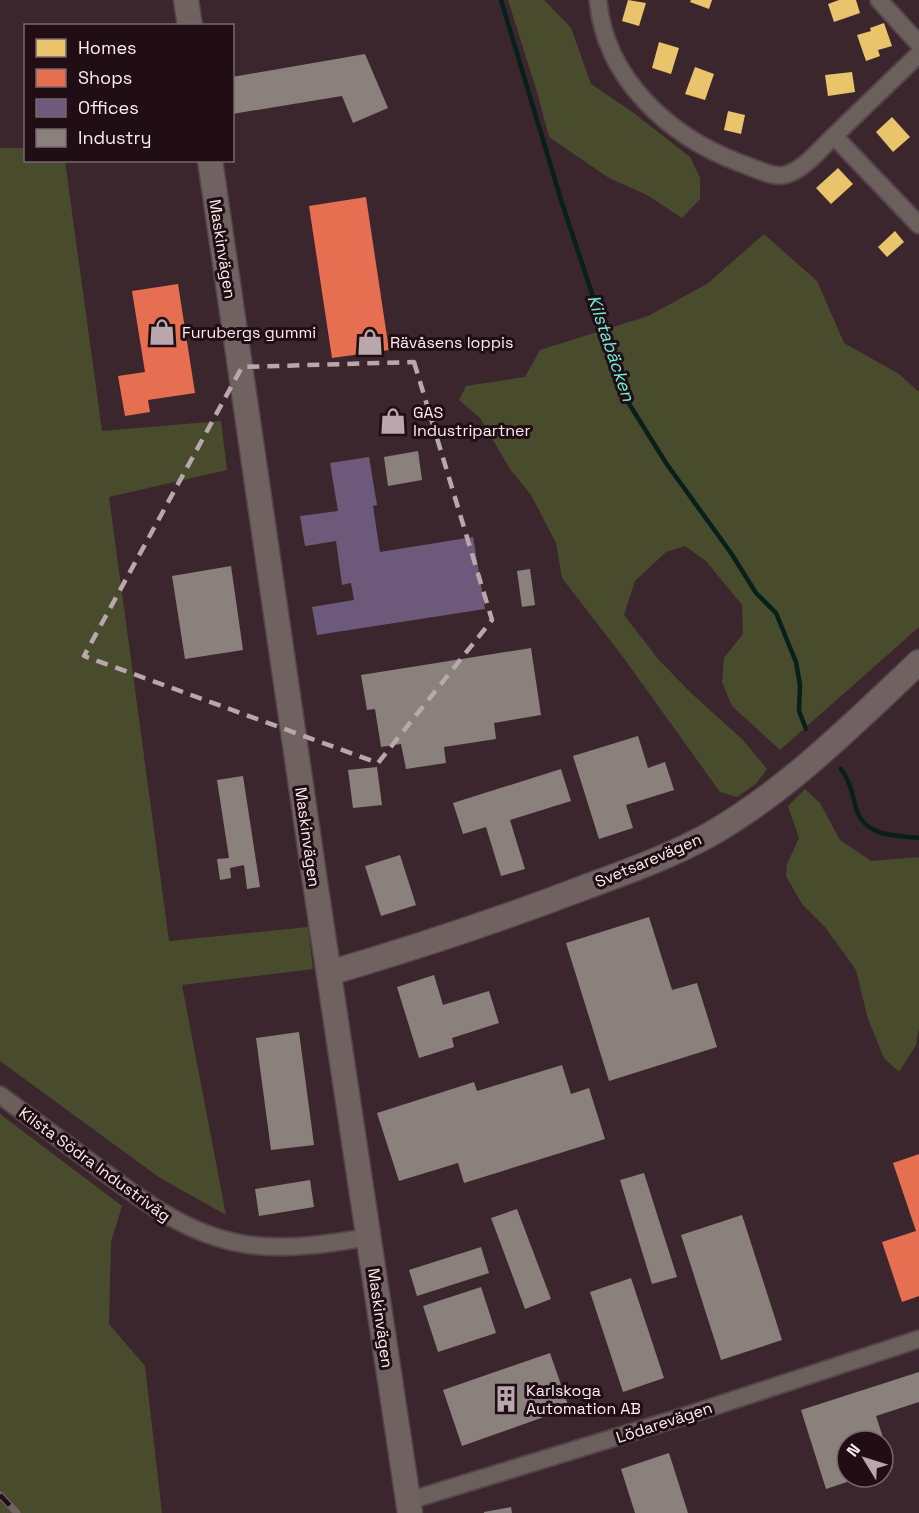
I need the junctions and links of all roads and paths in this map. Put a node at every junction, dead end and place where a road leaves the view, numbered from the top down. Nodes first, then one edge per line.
1 (186, 0) edge
2 (598, 0) edge
3 (879, 0) edge
4 (190, 24) edge
5 (919, 44) edge
6 (919, 54) edge
7 (834, 136) junction
8 (210, 162) edge
9 (919, 225) edge
10 (919, 662) edge
11 (329, 973) junction
12 (0, 1095) edge
13 (369, 1237) junction
14 (919, 1340) edge
15 (409, 1507) edge

1 - 4 street
2 - 7 street
3 - 5 street
6 - 7 street
7 - 9 street
8 - 11 street, Maskinvägen
10 - 11 street, Svetsarevägen
11 - 13 street, Maskinvägen
12 - 13 street, Kilsta Södra Industriväg
13 - 15 street, Maskinvägen
14 - 15 street, Lödarevägen

